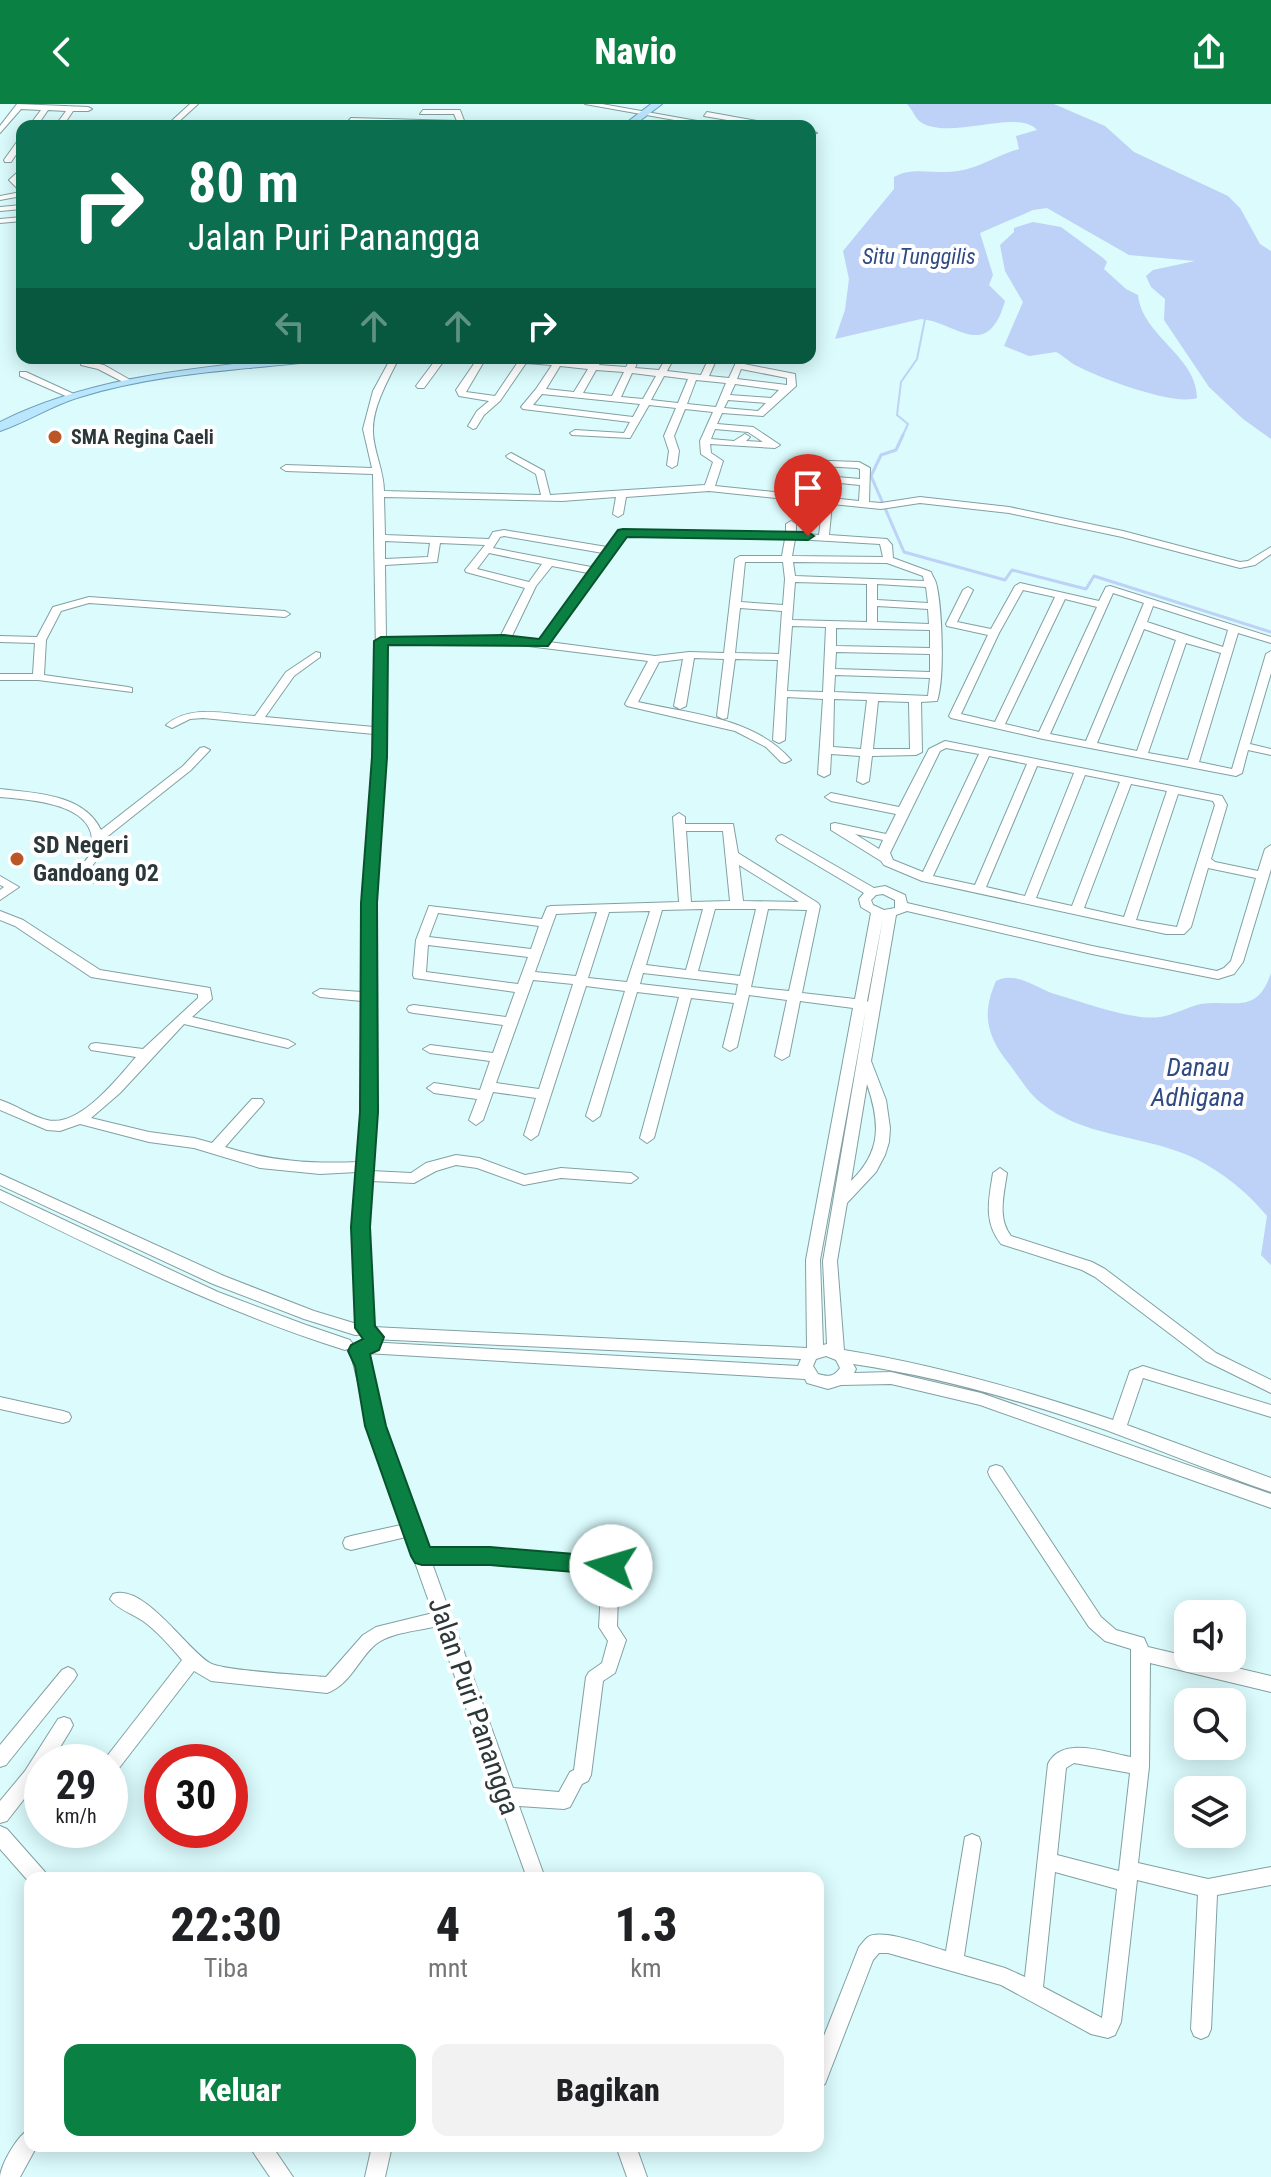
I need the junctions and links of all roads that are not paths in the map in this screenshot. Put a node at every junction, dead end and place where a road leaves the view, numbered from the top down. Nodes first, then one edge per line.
1 (194, 104) edge
2 (589, 104) edge
3 (656, 105) edge
4 (20, 106) edge
5 (46, 108) junction
6 (424, 108) edge
7 (71, 109) junction
8 (88, 109) dead end
9 (356, 110) dead end
10 (643, 114) junction
11 (37, 120) edge
12 (63, 120) edge
13 (177, 120) edge
14 (387, 120) edge
15 (460, 120) edge
16 (635, 120) edge
17 (682, 120) edge
18 (740, 120) edge
19 (0, 131) edge
20 (88, 364) edge
21 (237, 364) edge
22 (392, 364) edge
23 (438, 364) edge
24 (478, 364) edge
25 (521, 364) edge
26 (558, 364) edge
27 (595, 364) edge
28 (604, 364) edge
29 (632, 364) edge
30 (667, 364) edge
31 (709, 364) edge
32 (739, 364) edge
33 (747, 364) edge
34 (629, 370) junction
35 (23, 374) dead end
36 (661, 374) junction
37 (699, 378) junction
38 (128, 381) junction
39 (732, 381) junction
40 (421, 386) dead end
41 (786, 389) junction
42 (540, 391) junction
43 (71, 395) junction
44 (577, 395) junction
45 (724, 397) junction
46 (497, 399) junction
47 (615, 399) junction
48 (774, 401) junction
49 (646, 402) junction
50 (682, 406) junction
51 (718, 411) junction
52 (760, 414) junction
53 (636, 420) junction
54 (473, 426) dead end
55 (713, 426) junction
56 (0, 427) edge
57 (750, 429) junction
58 (575, 433) dead end
59 (705, 441) junction
60 (740, 443) junction
61 (511, 456) dead end
62 (672, 465) dead end
63 (286, 468) dead end
64 (377, 471) junction
65 (796, 476) junction
66 (866, 483) junction
67 (709, 488) junction
68 (622, 492) junction
69 (379, 494) junction
70 (788, 494) junction
71 (546, 497) junction
72 (833, 499) junction
73 (864, 504) junction
74 (618, 514) dead end
75 (791, 530) junction
76 (829, 536) junction
77 (380, 538) junction
78 (436, 539) junction
79 (489, 546) junction
80 (1271, 550) edge
81 (610, 551) junction
82 (787, 558) junction
83 (888, 560) junction
84 (380, 562) junction
85 (549, 562) junction
86 (594, 571) junction
87 (790, 579) junction
88 (872, 581) junction
89 (932, 584) junction
90 (531, 586) junction
91 (968, 590) dead end
92 (1061, 596) junction
93 (1150, 602) junction
94 (872, 603) junction
95 (736, 605) junction
96 (1102, 605) junction
97 (934, 606) junction
98 (788, 608) junction
99 (285, 614) dead end
100 (787, 623) junction
101 (1141, 624) junction
102 (831, 625) junction
103 (872, 626) junction
104 (934, 627) junction
105 (1234, 628) junction
106 (994, 633) junction
107 (1182, 638) junction
108 (0, 639) edge
109 (41, 640) junction
110 (504, 640) junction
111 (1271, 640) edge
112 (381, 641) junction
113 (543, 643) junction
114 (829, 649) junction
115 (935, 651) junction
116 (1226, 651) junction
117 (1271, 654) edge
118 (316, 655) dead end
119 (689, 655) junction
120 (731, 655) junction
121 (784, 657) junction
122 (655, 659) junction
123 (830, 672) junction
124 (934, 675) junction
125 (0, 677) edge
126 (38, 677) junction
127 (128, 690) dead end
128 (782, 694) junction
129 (828, 697) junction
130 (873, 698) junction
131 (915, 700) junction
132 (680, 706) dead end
133 (723, 716) dead end
134 (258, 720) junction
135 (172, 725) dead end
136 (999, 725) junction
137 (380, 731) junction
138 (1043, 736) junction
139 (779, 740) dead end
140 (1090, 745) junction
141 (1244, 746) junction
142 (826, 749) junction
143 (204, 750) dead end
144 (986, 751) junction
145 (1271, 752) edge
146 (864, 753) junction
147 (1141, 755) junction
148 (785, 760) dead end
149 (1034, 760) junction
150 (1192, 765) junction
151 (1081, 770) junction
152 (824, 774) dead end
153 (1127, 779) junction
154 (863, 781) dead end
155 (1174, 789) junction
156 (0, 793) edge
157 (831, 797) dead end
158 (904, 812) junction
159 (98, 838) junction
160 (890, 838) junction
161 (782, 839) dead end
162 (1271, 849) edge
163 (732, 855) junction
164 (885, 858) junction
165 (1205, 860) junction
166 (1263, 876) junction
167 (926, 878) junction
168 (93, 879) dead end
169 (0, 880) edge
170 (979, 889) junction
171 (872, 892) junction
172 (0, 896) edge
173 (1029, 900) junction
174 (710, 905) junction
175 (737, 905) junction
176 (685, 906) junction
177 (763, 906) junction
178 (814, 906) junction
179 (903, 906) junction
180 (657, 907) junction
181 (604, 909) junction
182 (1077, 910) junction
183 (883, 914) junction
184 (0, 915) edge
185 (1129, 922) junction
186 (546, 923) junction
187 (422, 940) junction
188 (535, 954) junction
189 (638, 968) junction
190 (691, 975) junction
191 (580, 981) junction
192 (525, 982) junction
193 (633, 987) junction
194 (743, 990) junction
195 (320, 993) dead end
196 (686, 994) junction
197 (795, 996) junction
198 (370, 997) junction
199 (866, 1005) junction
200 (414, 1009) dead end
201 (181, 1019) junction
202 (511, 1022) junction
203 (288, 1044) dead end
204 (96, 1047) dead end
205 (730, 1047) dead end
206 (430, 1049) dead end
207 (146, 1054) junction
208 (782, 1056) dead end
209 (498, 1058) junction
210 (864, 1060) junction
211 (434, 1088) dead end
212 (487, 1091) junction
213 (544, 1094) junction
214 (257, 1102) dead end
215 (0, 1105) edge
216 (593, 1116) dead end
217 (81, 1120) junction
218 (476, 1120) dead end
219 (531, 1135) dead end
220 (647, 1138) dead end
221 (215, 1149) junction
222 (365, 1172) junction
223 (1000, 1173) dead end
224 (631, 1178) dead end
225 (0, 1179) edge
226 (0, 1195) edge
227 (822, 1201) junction
228 (839, 1204) junction
229 (134, 1242) junction
230 (119, 1254) junction
231 (361, 1339) junction
232 (813, 1353) junction
233 (839, 1354) junction
234 (807, 1373) junction
235 (841, 1379) junction
236 (1271, 1387) edge
237 (0, 1403) edge
238 (1271, 1411) edge
239 (63, 1417) dead end
240 (1127, 1437) junction
241 (996, 1472) dead end
242 (1271, 1485) edge
243 (1271, 1501) edge
244 (413, 1529) junction
245 (351, 1543) dead end
246 (422, 1556) junction
247 (119, 1599) dead end
248 (442, 1618) junction
249 (1141, 1653) junction
250 (192, 1660) junction
251 (68, 1675) dead end
252 (1271, 1684) edge
253 (64, 1725) dead end
254 (54, 1744) edge
255 (127, 1744) edge
256 (0, 1759) edge
257 (1140, 1767) junction
258 (24, 1790) edge
259 (504, 1796) junction
260 (0, 1815) edge
261 (0, 1835) edge
262 (972, 1843) dead end
263 (1047, 1861) junction
264 (33, 1872) edge
265 (534, 1872) edge
266 (1129, 1876) junction
267 (1271, 1876) edge
268 (1208, 1888) junction
269 (954, 1961) junction
270 (1033, 1990) junction
271 (1201, 2029) dead end
272 (824, 2062) edge
273 (24, 2149) edge
274 (264, 2152) edge
275 (381, 2152) edge
276 (628, 2152) edge
277 (8, 2177) edge
278 (283, 2177) edge
279 (375, 2177) edge
280 (637, 2177) edge

1 - 13 street
2 - 10 street
3 - 10 main road
3 - 18 street
4 - 5 street
4 - 19 street
5 - 7 street
5 - 11 street
6 - 15 street
7 - 8 street
7 - 12 street
9 - 14 street
10 - 16 main road
10 - 17 street
20 - 38 street
21 - 38 main road
22 - 64 street, Jalan Puri Panangga
23 - 40 street
24 - 46 street
25 - 46 street
26 - 42 street
27 - 44 street
28 - 34 street
29 - 34 street
30 - 36 street
31 - 37 street
32 - 39 street
33 - 41 street
34 - 36 street
34 - 47 street
35 - 43 street
36 - 37 street
36 - 49 street
37 - 39 street
37 - 50 street
38 - 43 main road
39 - 41 street
39 - 45 street
41 - 48 street
42 - 44 street
42 - 53 street
43 - 56 main road
44 - 47 street
45 - 48 street
45 - 51 street
46 - 54 street
47 - 49 street
48 - 52 street
49 - 50 street
49 - 53 street
50 - 51 street
50 - 62 street
51 - 52 street
51 - 55 street
52 - 57 street
53 - 58 street
55 - 57 street
55 - 59 street
57 - 60 street
57 - 60 street
59 - 60 street
59 - 67 street
61 - 71 street
63 - 64 street
64 - 69 street, Jalan Puri Panangga
65 - 66 street
65 - 66 street
65 - 70 street
66 - 73 street
67 - 68 street
67 - 70 street
68 - 71 street
68 - 74 street
69 - 71 street
69 - 77 street, Jalan Puri Panangga
70 - 72 street
72 - 73 street
72 - 76 street
73 - 80 street
75 - 76 street
75 - 81 street
75 - 82 street
76 - 83 street
77 - 78 street
77 - 84 street, Jalan Puri Panangga
78 - 79 street
78 - 84 street
79 - 81 street
79 - 85 street
79 - 90 street
81 - 86 street
82 - 83 street
82 - 87 street
82 - 95 street
83 - 89 street
84 - 112 street, Jalan Puri Panangga
85 - 86 street
85 - 90 street
86 - 113 street
87 - 88 street
87 - 98 street
88 - 89 street
88 - 94 street
89 - 97 street
90 - 110 street
91 - 106 street
92 - 96 street
92 - 106 street
92 - 136 street
93 - 96 street
93 - 101 street
93 - 105 street
94 - 97 street
94 - 103 street
95 - 98 street
95 - 120 street
96 - 138 street
97 - 104 street
98 - 100 street
99 - 109 street
100 - 102 street
100 - 121 street
101 - 107 street
101 - 140 street
102 - 103 street
102 - 114 street
103 - 104 street
104 - 115 street
105 - 111 street
105 - 116 street
106 - 136 street
107 - 116 street
107 - 147 street
108 - 109 street
109 - 126 street
110 - 112 street
110 - 113 street
112 - 137 street, Jalan Puri Panangga
113 - 122 street
114 - 115 street
114 - 123 street
115 - 124 street
116 - 150 street
117 - 141 street
118 - 134 street
119 - 120 street
119 - 122 street
119 - 132 street
120 - 121 street
120 - 133 street
121 - 128 street
122 - 148 street
123 - 124 street
123 - 129 street
124 - 131 street
125 - 126 street
126 - 127 street
128 - 129 street
128 - 139 street
129 - 130 street
129 - 142 street
130 - 131 street
130 - 146 street
131 - 146 street
134 - 135 street
134 - 137 street
136 - 138 street
137 - 198 street, Jalan Puri Panangga
138 - 140 street
140 - 147 street
141 - 145 street
141 - 150 street
142 - 146 street
142 - 152 street
143 - 159 street
144 - 149 street
144 - 158 street
144 - 167 street
146 - 154 street
147 - 150 street
149 - 151 street
149 - 170 street
151 - 153 street
151 - 173 street
153 - 155 street
153 - 182 street
155 - 165 street
155 - 185 street
156 - 159 street
157 - 158 street
158 - 160 street
159 - 168 street
160 - 164 street
160 - 164 street
161 - 171 street
162 - 166 street
163 - 175 street
163 - 176 street
163 - 178 street
164 - 167 street
165 - 166 street
165 - 185 street
166 - 179 street
167 - 170 street
169 - 172 street
170 - 173 street
171 - 179 street
171 - 183 street
173 - 182 street
174 - 175 street
174 - 176 street
174 - 190 street
175 - 177 street
176 - 180 street
177 - 178 street
177 - 194 street
178 - 197 street
179 - 183 street
180 - 181 street
180 - 189 street
181 - 186 street
181 - 191 street
182 - 185 street
183 - 199 street
184 - 201 street
186 - 187 street
186 - 188 street
187 - 188 street
187 - 192 street
188 - 192 street
189 - 190 street
189 - 193 street
190 - 194 street
191 - 192 street
191 - 193 street
191 - 213 street
192 - 202 street
193 - 196 street
193 - 216 street
194 - 196 street
194 - 197 street
194 - 205 street
195 - 198 street
196 - 220 street
197 - 199 street
197 - 208 street
198 - 222 street, Jalan Puri Panangga
199 - 210 street
199 - 227 street
200 - 202 street
201 - 203 street
201 - 207 street
202 - 209 street
204 - 207 street
206 - 209 street
207 - 217 street
209 - 212 street
210 - 228 street
210 - 228 street
211 - 212 street
212 - 213 street
212 - 218 street
213 - 219 street
214 - 221 street
215 - 217 street
217 - 221 street
221 - 222 street
222 - 224 street
222 - 231 street, Jalan Puri Panangga
223 - 236 street
225 - 229 street
226 - 230 street
227 - 228 street
227 - 232 street
228 - 233 street
229 - 230 street
229 - 231 street
230 - 231 street
231 - 232 street
231 - 234 street
231 - 244 street, Jalan Puri Panangga
232 - 233 street
232 - 234 street
233 - 235 street
233 - 240 street
234 - 235 street
235 - 240 street
237 - 239 street
238 - 240 street
240 - 242 street
240 - 243 street
241 - 249 street
244 - 245 street
244 - 246 street, Jalan Puri Panangga
246 - 248 street, Jalan Puri Panangga
246 - 259 street
247 - 250 street
248 - 250 street
248 - 259 street, Jalan Puri Panangga
249 - 252 street
249 - 257 street
250 - 255 street
251 - 256 street
253 - 254 street
257 - 263 street
257 - 266 street
258 - 260 street
259 - 265 street, Jalan Puri Panangga
261 - 264 street
262 - 269 street
263 - 266 street
263 - 270 street
266 - 268 street
266 - 270 street
267 - 268 street
268 - 271 street
269 - 270 street
269 - 272 street
273 - 277 street
274 - 278 street
275 - 279 street
276 - 280 street

